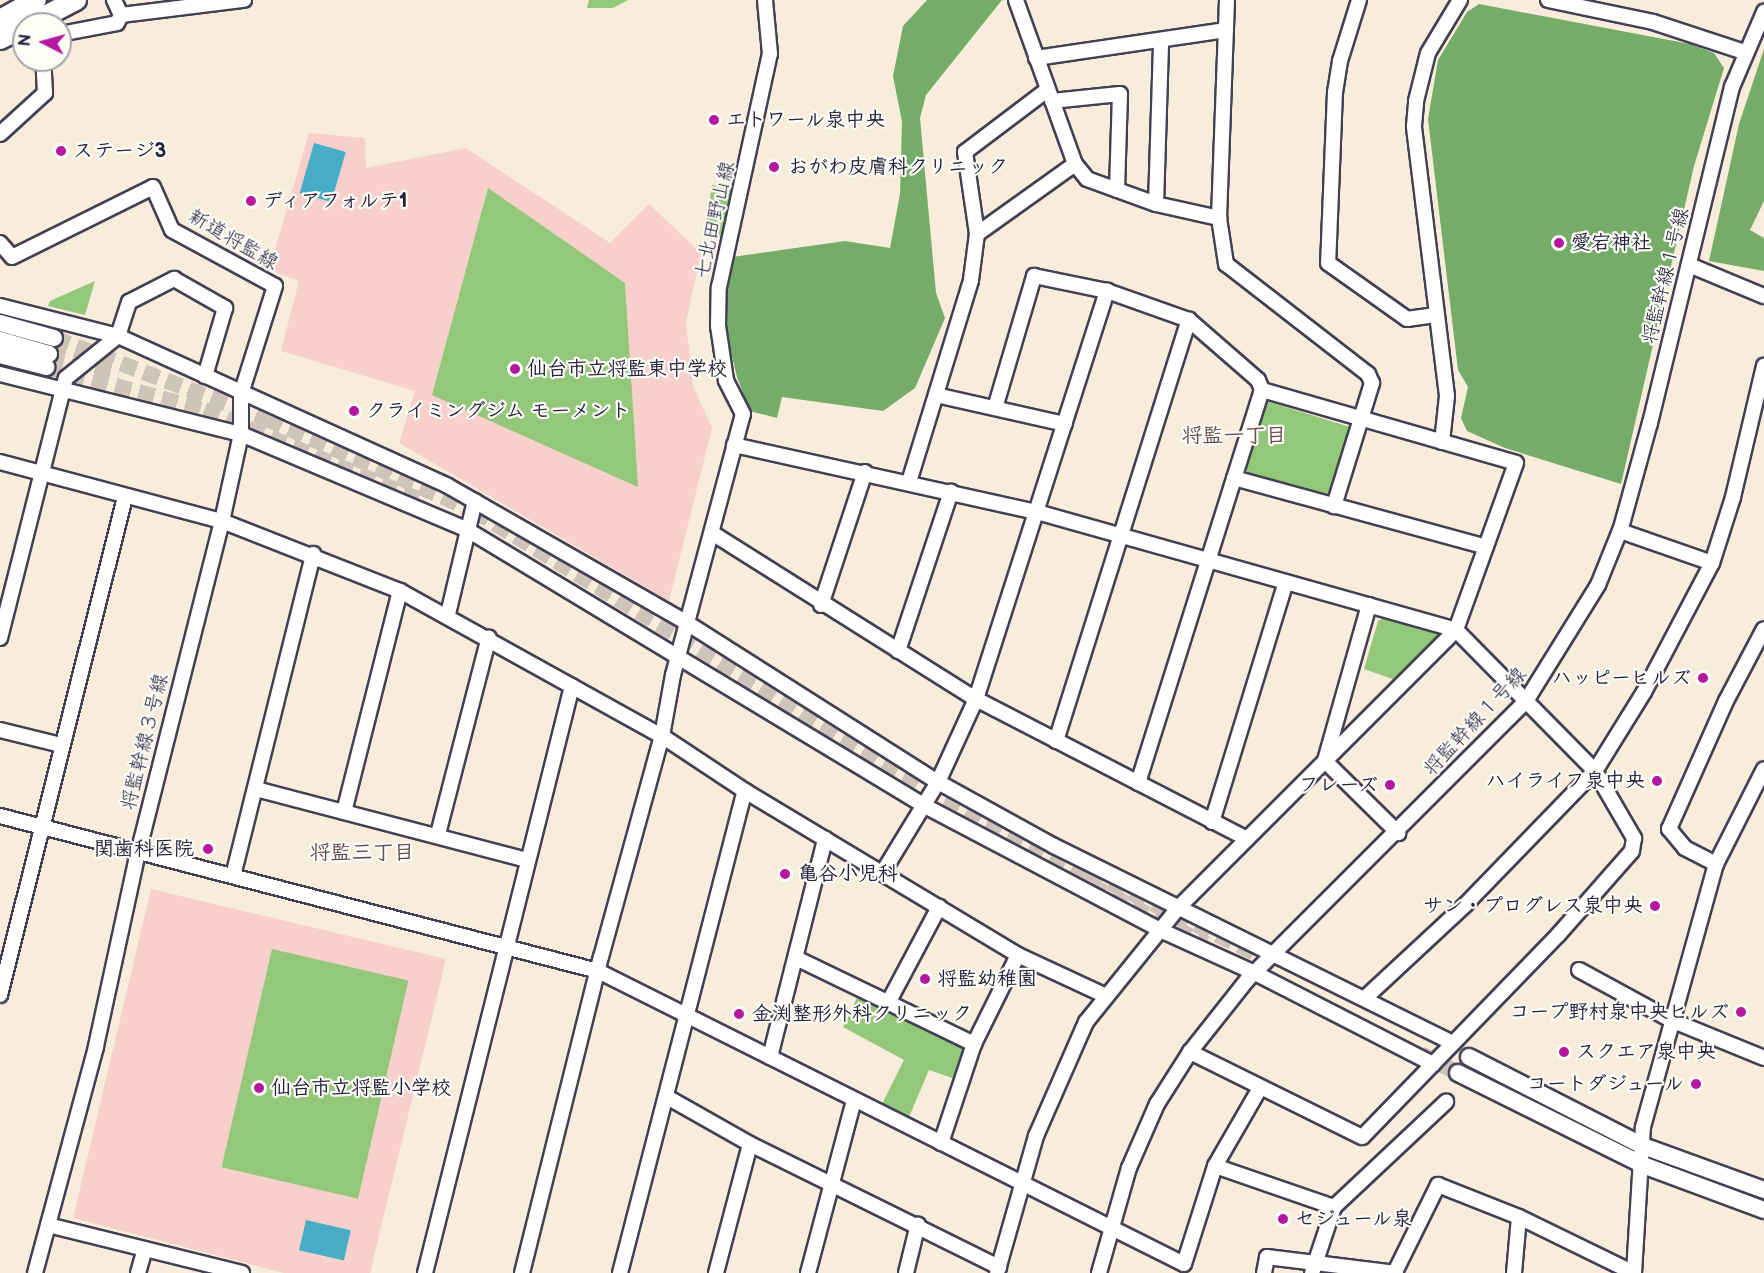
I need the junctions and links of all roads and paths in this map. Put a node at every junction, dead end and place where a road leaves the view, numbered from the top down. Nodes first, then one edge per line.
1 (36, 0) edge
2 (76, 0) edge
3 (114, 0) edge
4 (244, 0) edge
5 (765, 0) edge
6 (1016, 0) edge
7 (1227, 0) edge
8 (1359, 0) edge
9 (1460, 0) edge
10 (1548, 0) edge
11 (53, 12) edge
12 (1764, 12) edge
13 (121, 15) junction
14 (0, 20) edge
15 (1226, 30) junction
16 (72, 32) edge
17 (1161, 41) junction
18 (1744, 52) junction
19 (1036, 58) junction
20 (44, 72) edge
21 (1050, 95) junction
22 (0, 134) edge
23 (1075, 164) junction
24 (1117, 190) junction
25 (1156, 204) junction
26 (1219, 218) junction
27 (977, 234) junction
28 (0, 243) edge
29 (1689, 265) junction
30 (1107, 291) junction
31 (1764, 296) edge
32 (0, 306) edge
33 (1436, 315) junction
34 (1189, 320) junction
35 (0, 323) edge
36 (118, 336) junction
37 (0, 340) edge
38 (50, 353) junction
39 (0, 355) edge
40 (1764, 366) edge
41 (0, 374) edge
42 (205, 376) junction
43 (63, 390) junction
44 (1262, 390) junction
45 (242, 394) junction
46 (936, 395) junction
47 (995, 408) junction
48 (1361, 419) junction
49 (1758, 420) edge
50 (1065, 424) junction
51 (242, 434) junction
52 (1442, 442) junction
53 (735, 445) junction
54 (0, 462) edge
55 (865, 472) junction
56 (42, 473) junction
57 (1234, 478) junction
58 (909, 482) junction
59 (951, 492) junction
60 (125, 496) junction
61 (475, 501) junction
62 (1334, 506) junction
63 (1037, 512) junction
64 (222, 520) junction
65 (466, 530) junction
66 (1620, 531) junction
67 (712, 533) junction
68 (1122, 536) junction
69 (1486, 547) junction
70 (313, 554) junction
71 (1208, 560) junction
72 (1712, 563) junction
73 (1286, 582) junction
74 (400, 591) junction
75 (821, 605) junction
76 (1369, 605) junction
77 (447, 614) junction
78 (687, 623) junction
79 (1764, 629) edge
80 (1456, 630) junction
81 (0, 638) edge
82 (489, 638) junction
83 (898, 651) junction
84 (680, 658) junction
85 (572, 686) junction
86 (976, 699) junction
87 (1524, 703) junction
88 (0, 730) edge
89 (662, 736) junction
90 (1056, 741) junction
91 (61, 745) junction
92 (1325, 761) junction
93 (1764, 769) edge
94 (1595, 771) junction
95 (938, 782) junction
96 (1138, 783) junction
97 (256, 789) junction
98 (745, 791) junction
99 (925, 806) junction
100 (344, 812) junction
101 (0, 816) edge
102 (1212, 822) junction
103 (42, 827) junction
104 (1398, 833) junction
105 (438, 834) junction
106 (825, 839) junction
107 (1246, 839) junction
108 (138, 852) junction
109 (527, 860) junction
110 (1716, 864) junction
111 (884, 872) junction
112 (233, 876) junction
113 (939, 907) junction
114 (1178, 908) junction
115 (1158, 929) junction
116 (505, 946) junction
117 (1274, 953) junction
118 (5, 955) edge
119 (1018, 956) junction
120 (796, 958) junction
121 (1579, 970) dead end
122 (598, 972) junction
123 (1255, 973) junction
124 (0, 995) edge
125 (1106, 996) junction
126 (1365, 998) junction
127 (888, 1003) junction
128 (687, 1013) junction
129 (1671, 1020) junction
130 (1452, 1043) junction
131 (974, 1044) junction
132 (1190, 1052) junction
133 (770, 1057) junction
134 (1469, 1057) tunnel mouth
135 (1764, 1058) edge
136 (1433, 1064) junction
137 (1458, 1073) tunnel mouth
138 (1260, 1088) junction
139 (667, 1097) junction
140 (854, 1100) junction
141 (1446, 1102) dead end
142 (941, 1143) junction
143 (750, 1144) junction
144 (1643, 1146) junction
145 (1643, 1165) junction
146 (1215, 1166) junction
147 (832, 1181) junction
148 (1020, 1182) junction
149 (1764, 1190) edge
150 (1334, 1207) junction
151 (1764, 1209) edge
152 (1518, 1217) junction
153 (918, 1224) junction
154 (48, 1225) junction
155 (1110, 1227) junction
156 (145, 1249) junction
157 (1312, 1267) edge
158 (1183, 1269) edge
159 (998, 1270) edge
160 (1396, 1272) edge
161 (35, 1273) edge
162 (138, 1273) edge
163 (242, 1273) edge
164 (425, 1273) edge
165 (522, 1273) edge
166 (620, 1273) edge
167 (716, 1273) edge
168 (808, 1273) edge
169 (906, 1273) edge
170 (1099, 1273) edge
171 (1264, 1273) edge
172 (1514, 1273) edge
173 (1634, 1273) edge

1 - 14 highway
2 - 11 highway
3 - 13 street
4 - 13 street
5 - 53 street, 七北田野山線
6 - 19 street
7 - 15 street
8 - 33 street
9 - 33 street
10 - 18 street
12 - 18 street, 将監幹線１号線
13 - 16 street
15 - 17 street
15 - 26 street
17 - 19 street
17 - 25 street
18 - 29 street, 将監幹線１号線
19 - 21 street
20 - 22 street
21 - 23 street
21 - 24 street
21 - 27 street
23 - 24 street
23 - 27 street
24 - 25 street
25 - 26 street
26 - 48 street
27 - 46 street
28 - 45 street, 新道将監線
29 - 31 street
29 - 66 street, 将監幹線１号線
30 - 34 street
30 - 47 street
30 - 50 street
32 - 36 street
33 - 52 street
34 - 44 street
34 - 68 street
35 - 38 main road
36 - 42 street
36 - 42 street
36 - 43 street
37 - 38 main road
38 - 39 main road
40 - 49 street
41 - 43 street
42 - 45 street
43 - 51 street
43 - 56 street
44 - 48 street
44 - 57 street
45 - 51 street, 将監幹線３号線
45 - 61 street
46 - 47 street
46 - 58 street
47 - 50 street
48 - 52 street
48 - 62 street
49 - 72 street
50 - 63 street
51 - 64 street, 将監幹線３号線
51 - 65 street
52 - 69 street
53 - 55 street
53 - 67 street, 七北田野山線
54 - 56 street
55 - 58 street
55 - 75 street
56 - 60 street
56 - 81 street
57 - 62 street
57 - 71 street
58 - 59 street
59 - 63 street
59 - 83 street
60 - 64 street
60 - 91 street
61 - 65 street
61 - 78 street
62 - 69 street
63 - 68 street
63 - 86 street
64 - 70 street
64 - 108 street, 将監幹線３号線
65 - 77 street
65 - 84 street
66 - 72 street
66 - 87 street, 将監幹線１号線
67 - 75 street
67 - 78 street, 七北田野山線
68 - 71 street
68 - 90 street
69 - 80 street
70 - 74 street
70 - 97 street
71 - 73 street
71 - 96 street
72 - 94 street
73 - 76 street
73 - 102 street
74 - 77 street
74 - 100 street
75 - 83 street
76 - 80 street
76 - 92 street
77 - 82 street
78 - 84 street, 七北田野山線
78 - 95 street
79 - 110 street
80 - 87 street
80 - 92 street
82 - 85 street
82 - 105 street
83 - 86 street
84 - 89 street, 七北田野山線
84 - 99 street
85 - 89 street
85 - 109 street
86 - 90 street
86 - 95 street
87 - 94 street
87 - 104 street, 将監幹線１号線
88 - 91 street
89 - 98 street
89 - 122 street, 七北田野山線
90 - 96 street
91 - 103 street
92 - 104 street
92 - 107 street
93 - 110 street
94 - 126 street
94 - 130 street
95 - 99 street
95 - 114 street
96 - 102 street
97 - 100 street
97 - 112 street
98 - 106 street
98 - 128 street
99 - 111 street
99 - 115 street
100 - 105 street
101 - 103 street
102 - 107 street
103 - 108 street
103 - 118 street
104 - 117 street, 将監幹線１号線
105 - 109 street
106 - 111 street
106 - 120 street
107 - 114 street
108 - 112 street
108 - 154 street, 将監幹線３号線
109 - 116 street
110 - 129 street
111 - 113 street
112 - 116 street
113 - 119 street
113 - 127 street
114 - 115 street
114 - 117 street
115 - 123 street
115 - 125 street
116 - 122 street
116 - 164 street
117 - 123 street, 将監幹線１号線
117 - 126 street
118 - 124 street
119 - 125 street
119 - 131 street
120 - 127 street
120 - 133 street
121 - 129 street
122 - 128 street
122 - 165 street, 七北田野山線
123 - 132 street, 将監幹線１号線
123 - 136 street
125 - 148 street
126 - 130 street
127 - 131 street
128 - 133 street
128 - 139 street
129 - 135 street
129 - 144 street
130 - 136 street
131 - 142 street
132 - 138 street
132 - 155 street, 将監幹線１号線
133 - 140 street
134 - 144 main road
136 - 138 street
137 - 145 main road
138 - 146 street
139 - 143 street
139 - 166 street
140 - 142 street
140 - 147 street
141 - 150 street
142 - 148 street
143 - 147 street
143 - 167 street
144 - 145 street
144 - 149 main road
145 - 151 main road
145 - 173 street
146 - 150 street
146 - 158 street
147 - 153 street
147 - 168 street
148 - 155 street
148 - 159 street
150 - 157 street
152 - 160 street
152 - 172 street
152 - 173 street
153 - 159 street
153 - 169 street
154 - 156 street
154 - 161 street, 将監幹線３号線
155 - 158 street
155 - 170 street, 将監幹線１号線
156 - 162 street
156 - 163 street
157 - 160 street
157 - 171 street

